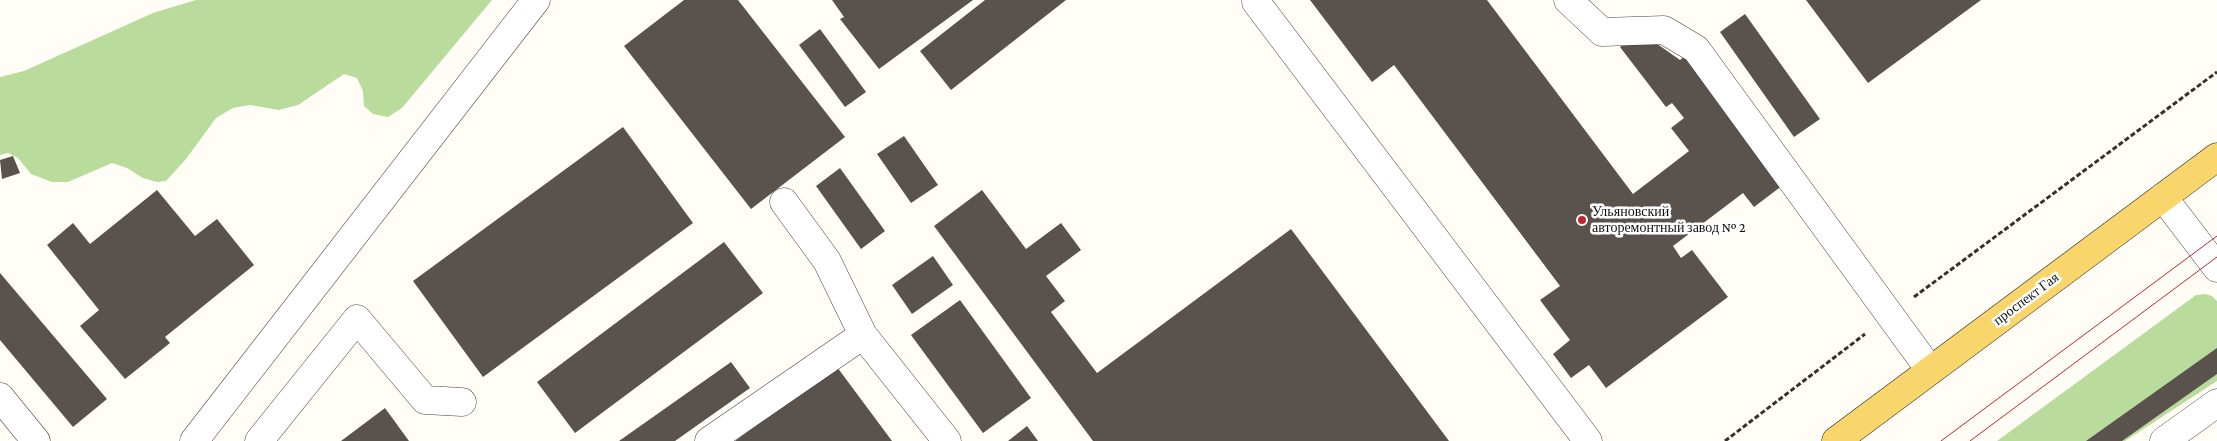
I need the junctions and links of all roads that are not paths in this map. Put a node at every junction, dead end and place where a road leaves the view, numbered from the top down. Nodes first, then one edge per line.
1 (536, 0) edge
2 (1568, 0) edge
3 (1256, 2) dead end
4 (2217, 157) edge
5 (2163, 197) junction
6 (784, 202) dead end
7 (2217, 268) edge
8 (862, 335) junction
9 (1930, 370) junction
10 (0, 397) edge
11 (462, 402) dead end
12 (2217, 403) edge
13 (36, 441) edge
14 (194, 441) edge
15 (259, 441) edge
16 (709, 441) edge
17 (947, 441) edge
18 (1588, 441) edge
19 (1836, 441) edge
20 (2164, 441) edge

1 - 14 lane
2 - 9 lane
3 - 18 lane
4 - 5 main road, проспект Гая
5 - 7 lane
5 - 9 main road, проспект Гая
6 - 8 lane
8 - 16 lane
8 - 17 lane
9 - 19 main road, проспект Гая
10 - 13 lane
11 - 15 lane
12 - 20 lane

